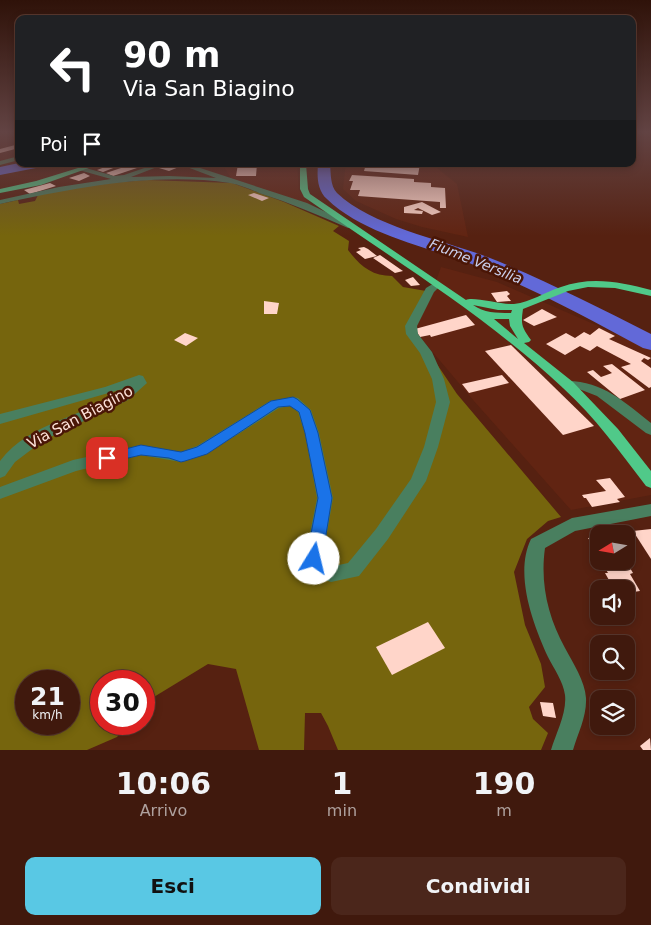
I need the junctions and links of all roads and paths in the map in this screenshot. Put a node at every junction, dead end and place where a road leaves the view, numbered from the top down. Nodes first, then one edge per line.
1 (86, 167) edge
2 (153, 167) edge
3 (191, 167) edge
4 (303, 167) edge
5 (82, 168) junction
6 (233, 181) junction
7 (0, 191) edge
8 (0, 202) edge
9 (351, 226) junction
10 (422, 274) junction
11 (436, 285) junction
12 (651, 293) edge
13 (528, 303) junction
14 (495, 315) junction
15 (515, 316) junction
16 (522, 343) junction
17 (568, 385) junction
18 (0, 419) edge
19 (651, 430) edge
20 (0, 472) edge
21 (651, 482) edge
22 (0, 493) edge
23 (651, 510) edge
24 (562, 750) edge

1 - 5 main road
2 - 5 street
3 - 6 street
4 - 9 main road
5 - 7 main road
6 - 8 street
6 - 9 street
9 - 10 main road
10 - 11 main road
10 - 14 main road
11 - 14 main road
11 - 22 street
12 - 13 main road
13 - 14 main road
13 - 15 main road
14 - 15 main road
14 - 16 main road
15 - 16 main road
16 - 17 main road
17 - 19 street
17 - 21 main road
18 - 20 street, Via San Biagino
23 - 24 street

